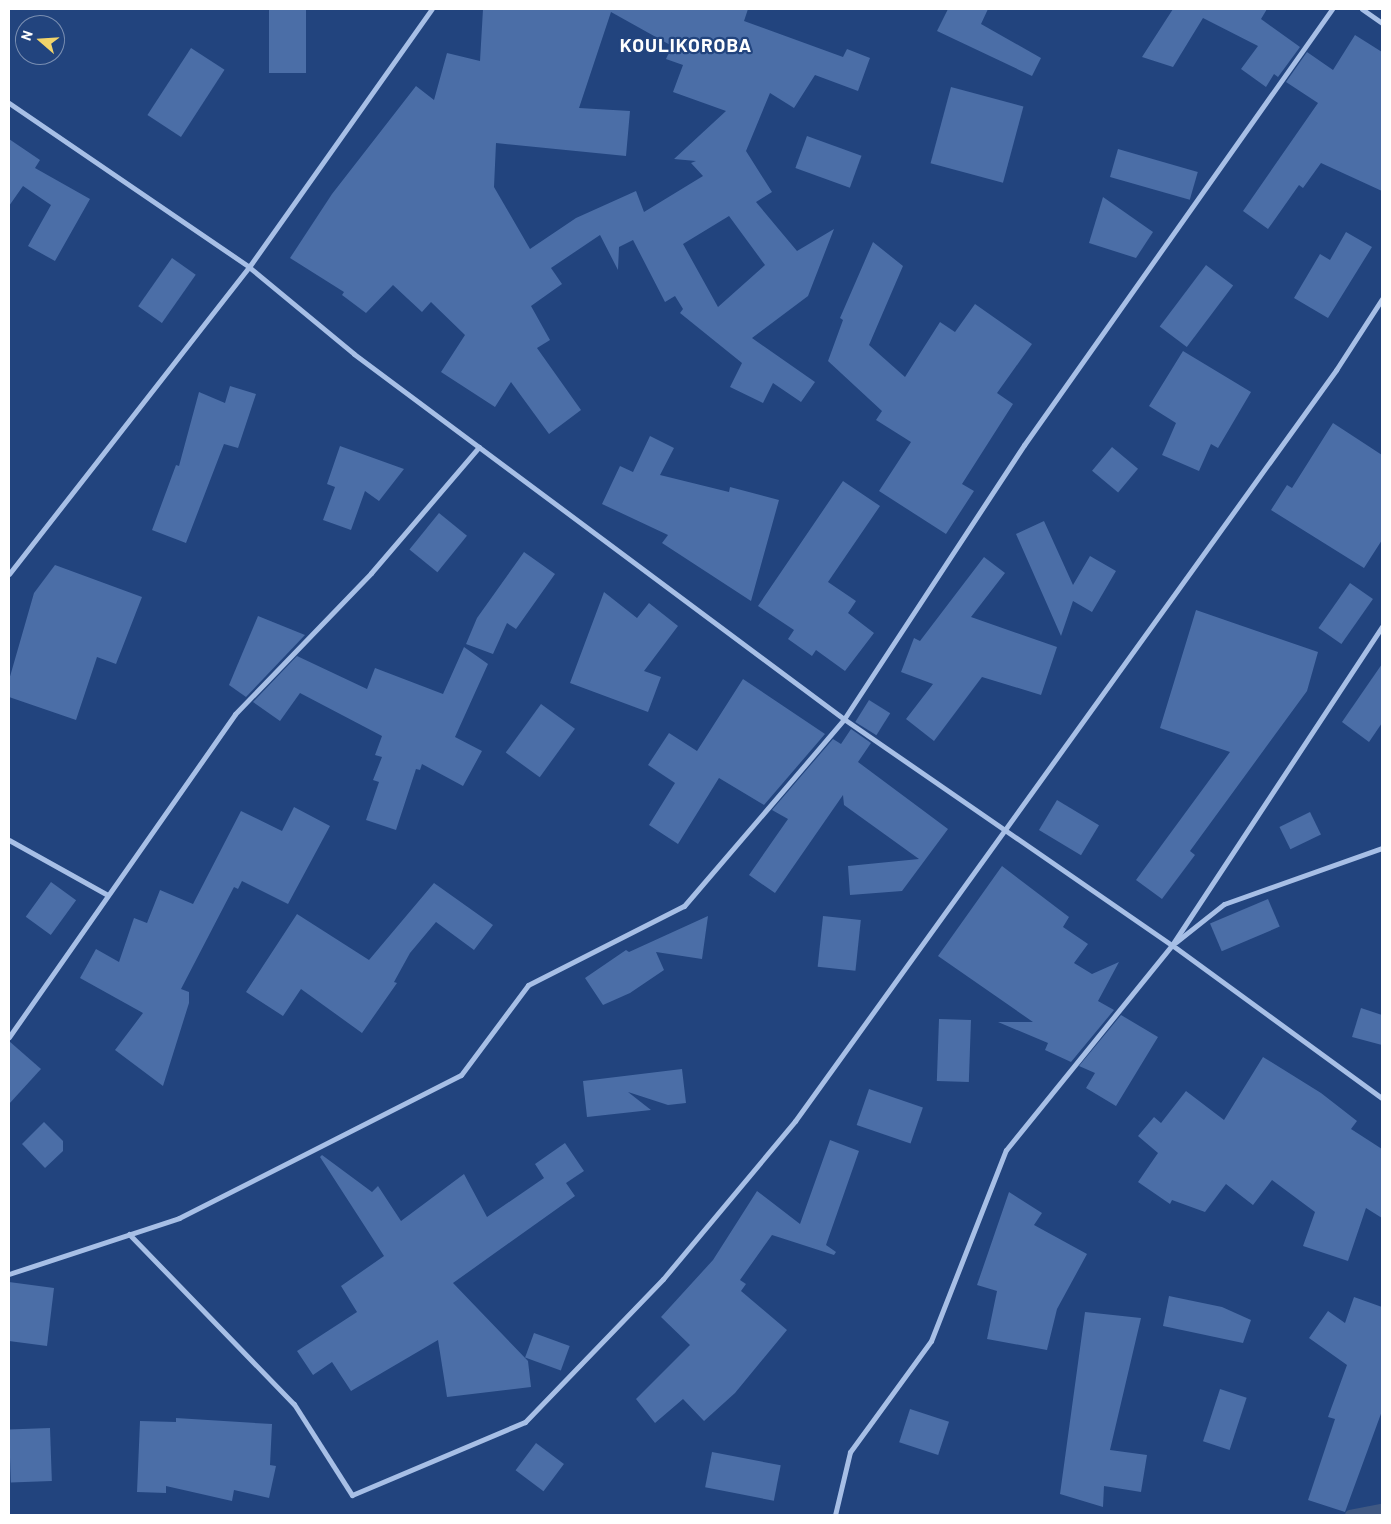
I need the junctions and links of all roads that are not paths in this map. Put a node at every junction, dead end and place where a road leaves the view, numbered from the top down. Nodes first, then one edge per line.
1 (432, 9) edge
2 (1332, 9) edge
3 (1362, 9) edge
4 (1382, 23) edge
5 (9, 103) edge
6 (249, 267) junction
7 (1382, 299) edge
8 (479, 446) junction
9 (9, 574) edge
10 (1382, 626) edge
11 (844, 719) junction
12 (1004, 830) junction
13 (9, 840) edge
14 (1382, 848) edge
15 (108, 895) junction
16 (1172, 945) junction
17 (9, 1037) edge
18 (1382, 1098) edge
19 (129, 1234) junction
20 (9, 1274) edge
21 (835, 1515) edge

1 - 6 street
2 - 11 street
3 - 4 street
5 - 6 street
6 - 8 street
6 - 9 street
7 - 12 street
8 - 11 street
8 - 15 street
10 - 16 street
11 - 12 street
11 - 19 street
12 - 16 street
12 - 19 street
13 - 15 street
14 - 16 street
15 - 17 street
16 - 18 street
16 - 21 street
19 - 20 street

